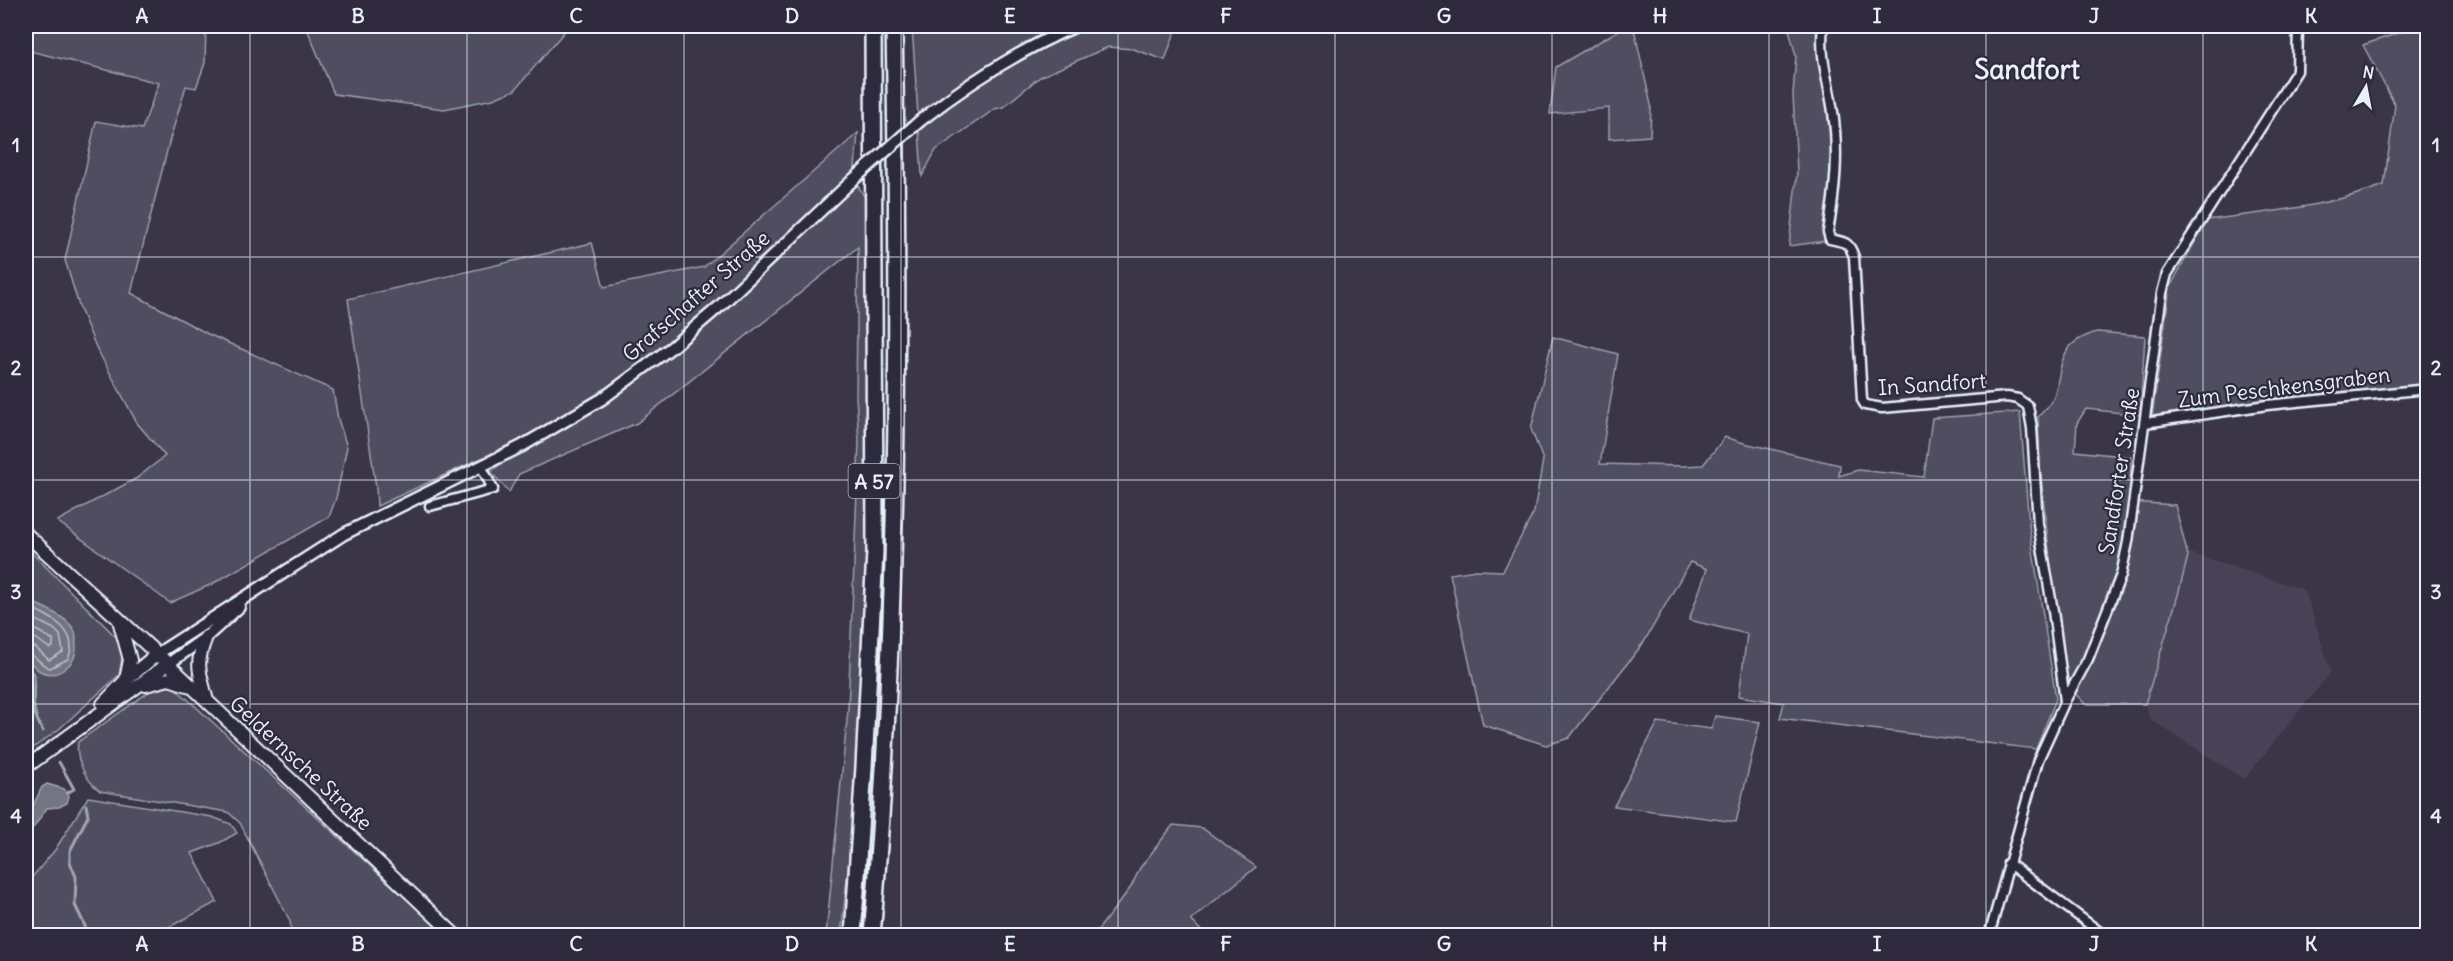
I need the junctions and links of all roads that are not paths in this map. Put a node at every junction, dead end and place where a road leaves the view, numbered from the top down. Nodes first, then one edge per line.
1 (873, 26) edge
2 (894, 26) edge
3 (1076, 26) edge
4 (1823, 26) edge
5 (2298, 26) edge
6 (2427, 388) edge
7 (2145, 423) junction
8 (481, 466) junction
9 (430, 506) dead end
10 (26, 534) edge
11 (252, 595) junction
12 (118, 619) junction
13 (206, 637) junction
14 (157, 654) junction
15 (168, 664) junction
16 (130, 685) junction
17 (191, 686) junction
18 (207, 701) junction
19 (2066, 701) junction
20 (26, 767) edge
21 (2008, 862) junction
22 (874, 904) junction
23 (456, 936) edge
24 (853, 936) edge
25 (872, 936) edge
26 (878, 936) edge
27 (1989, 936) edge
28 (2105, 936) edge

1 - 24 highway, A 57
2 - 22 highway, A 57
3 - 8 street, Grafschafter Straße, bridge
4 - 19 street, In Sandfort
5 - 7 street, Sandforter Straße
6 - 7 street, Zum Peschkensgraben
7 - 19 street, Sandforter Straße
8 - 9 street
8 - 11 street, Grafschafter Straße
10 - 12 main road, Geldernsche Straße
11 - 13 street, Grafschafter Straße
11 - 14 street, Grafschafter Straße
12 - 14 main road, Geldernsche Straße
12 - 16 main road
13 - 15 street, Grafschafter Straße
13 - 18 main road
14 - 15 main road, Geldernsche Straße
14 - 16 main road
15 - 16 main road
15 - 17 main road, Geldernsche Straße
16 - 17 main road
16 - 20 main road
17 - 18 main road, Geldernsche Straße
18 - 23 main road, Geldernsche Straße
19 - 21 street, Sandforter Straße
21 - 27 street, Sandforter Straße
21 - 28 street
22 - 25 highway, A 57
22 - 26 highway

